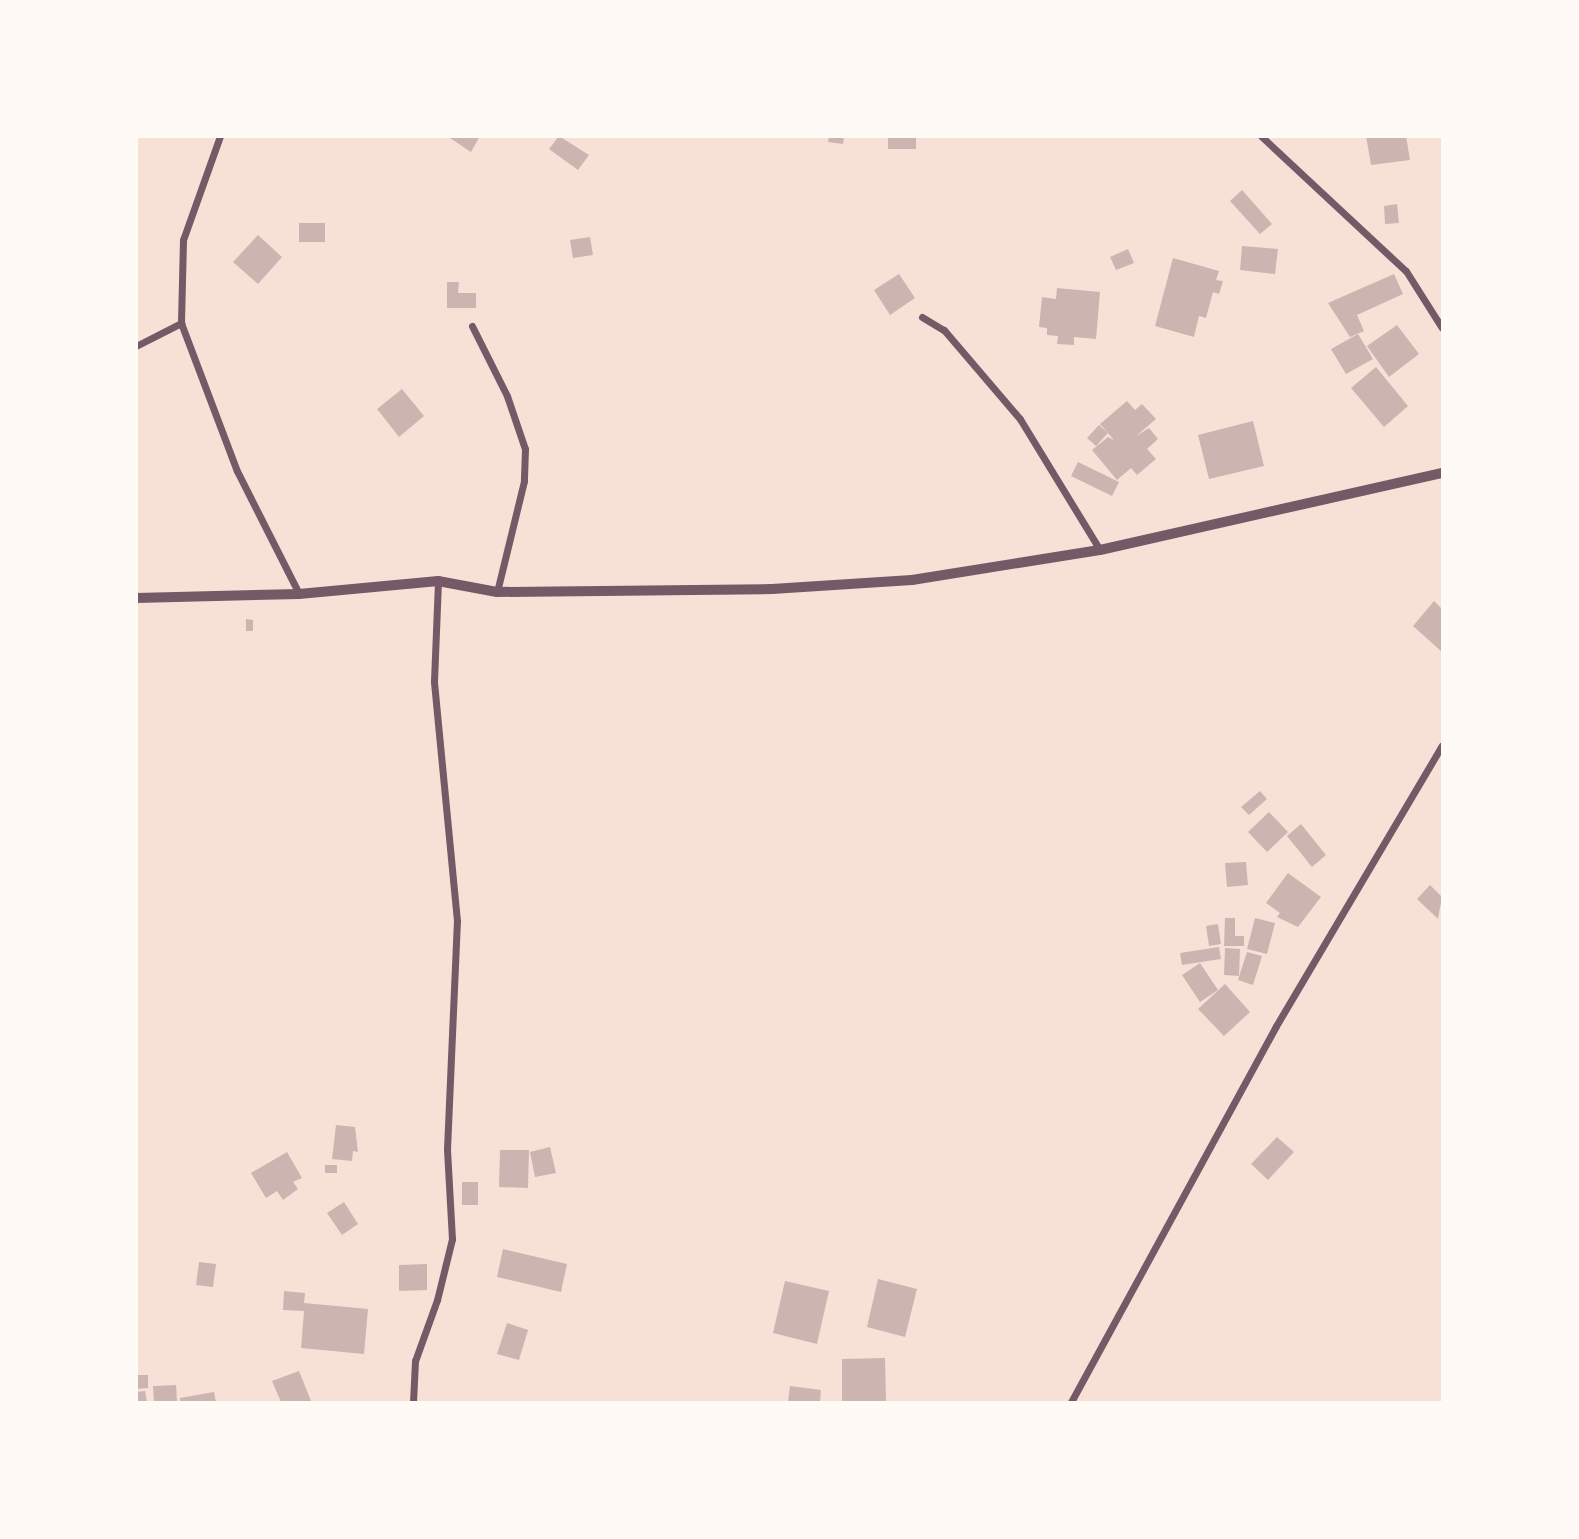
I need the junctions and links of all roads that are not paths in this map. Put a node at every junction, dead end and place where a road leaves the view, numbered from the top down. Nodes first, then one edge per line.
1 (220, 136) edge
2 (1261, 136) edge
3 (922, 317) dead end
4 (181, 323) junction
5 (471, 326) dead end
6 (1443, 328) edge
7 (136, 346) edge
8 (1443, 473) edge
9 (1100, 550) junction
10 (438, 581) junction
11 (497, 592) junction
12 (299, 594) junction
13 (136, 598) edge
14 (1443, 746) edge
15 (413, 1402) edge
16 (1071, 1402) edge

1 - 4 street
2 - 6 street
3 - 9 street
4 - 7 street
4 - 12 street
5 - 11 street
8 - 9 street
9 - 11 street
10 - 11 street
10 - 12 street
10 - 15 street
12 - 13 street
14 - 16 street

